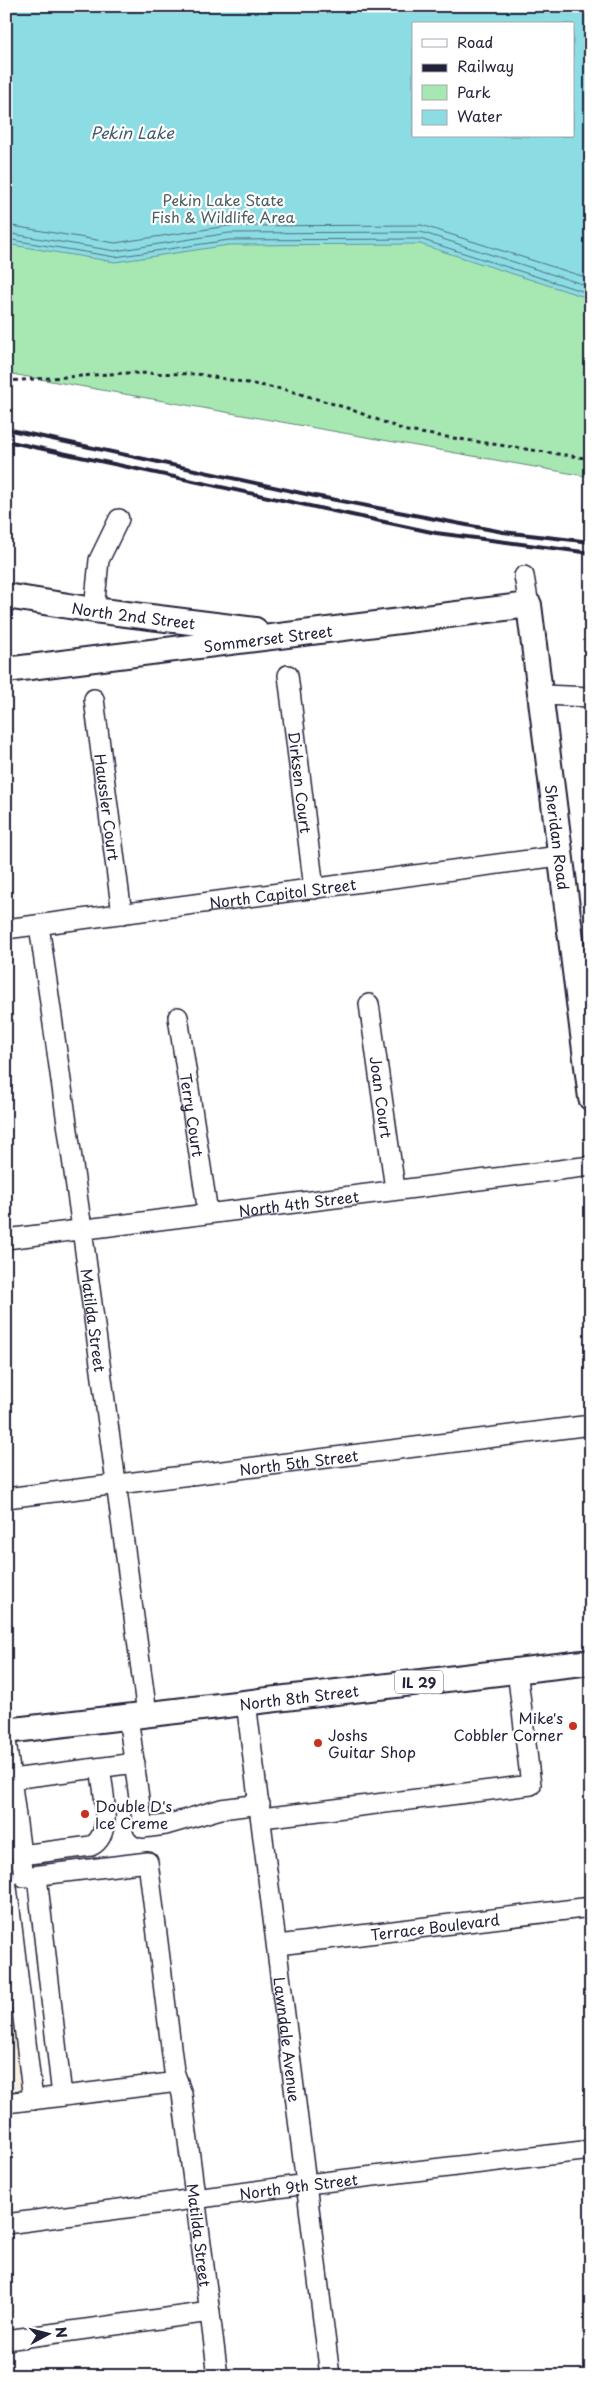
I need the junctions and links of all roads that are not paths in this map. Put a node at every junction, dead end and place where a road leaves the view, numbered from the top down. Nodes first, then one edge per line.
1 (119, 519) dead end
2 (524, 576) dead end
3 (6, 596) edge
4 (529, 605) junction
5 (94, 610) junction
6 (291, 635) junction
7 (6, 670) edge
8 (288, 675) dead end
9 (542, 695) junction
10 (591, 697) edge
11 (94, 699) dead end
12 (560, 856) junction
13 (314, 889) junction
14 (122, 914) junction
15 (39, 925) junction
16 (6, 929) edge
17 (369, 1004) dead end
18 (178, 1017) dead end
19 (591, 1098) edge
20 (591, 1166) edge
21 (395, 1189) junction
22 (208, 1214) junction
23 (82, 1228) junction
24 (6, 1238) edge
25 (591, 1425) edge
26 (117, 1484) junction
27 (6, 1498) edge
28 (591, 1662) edge
29 (516, 1670) junction
30 (246, 1702) junction
31 (138, 1715) junction
32 (6, 1731) edge
33 (6, 1740) edge
34 (135, 1764) junction
35 (100, 1768) junction
36 (12, 1779) junction
37 (261, 1811) junction
38 (21, 1855) junction
39 (37, 1876) junction
40 (6, 1880) edge
41 (591, 1907) edge
42 (8, 1910) edge
43 (278, 1945) junction
44 (180, 2088) junction
45 (62, 2096) junction
46 (33, 2100) junction
47 (6, 2103) edge
48 (591, 2150) edge
49 (307, 2184) junction
50 (196, 2199) junction
51 (6, 2224) edge
52 (210, 2312) junction
53 (6, 2340) edge
54 (218, 2376) edge
55 (330, 2376) edge

1 - 5 street
2 - 4 street, Sheridan Road
3 - 5 main road, North 2nd Street
4 - 6 main road, Sommerset Street
4 - 9 main road, Sheridan Road
5 - 6 main road, North 2nd Street
6 - 7 main road, Sommerset Street
8 - 13 street, Dirksen Court
9 - 10 street
9 - 12 main road, Sheridan Road
11 - 14 street, Haussler Court
12 - 13 street, North Capitol Street
12 - 19 main road, Sheridan Road
13 - 14 street, North Capitol Street
14 - 15 street, North Capitol Street
15 - 16 street, North Capitol Street
15 - 23 street, Matilda Street
17 - 21 street, Joan Court
18 - 22 street, Terry Court
20 - 21 street, North 4th Street
21 - 22 street, North 4th Street
22 - 23 street, North 4th Street
23 - 24 street, North 4th Street
23 - 26 street, Matilda Street
25 - 26 street, North 5th Street
26 - 27 street, North 5th Street
26 - 31 street, Matilda Street
28 - 29 main road, North 8th Street / IL 29
29 - 30 main road, North 8th Street / IL 29
29 - 37 street
30 - 31 main road, North 8th Street / IL 29
30 - 37 street, Lawndale Avenue
31 - 32 main road, North 8th Street / IL 29
31 - 34 street, Matilda Street
33 - 36 street
34 - 35 street
34 - 37 street, Matilda Street
35 - 36 street
35 - 38 street
36 - 38 street
37 - 43 street, Lawndale Avenue
38 - 39 street
39 - 44 street, Matilda Street
39 - 45 street
40 - 42 street
41 - 43 street, Terrace Boulevard
42 - 46 street
43 - 49 street, Lawndale Avenue
44 - 45 street
44 - 50 street, Matilda Street
45 - 46 street
46 - 47 street
48 - 49 street, North 9th Street
49 - 50 street, North 9th Street
49 - 55 street, Lawndale Avenue
50 - 51 street, North 9th Street
50 - 52 street, Matilda Street
52 - 53 street
52 - 54 street, Matilda Street

